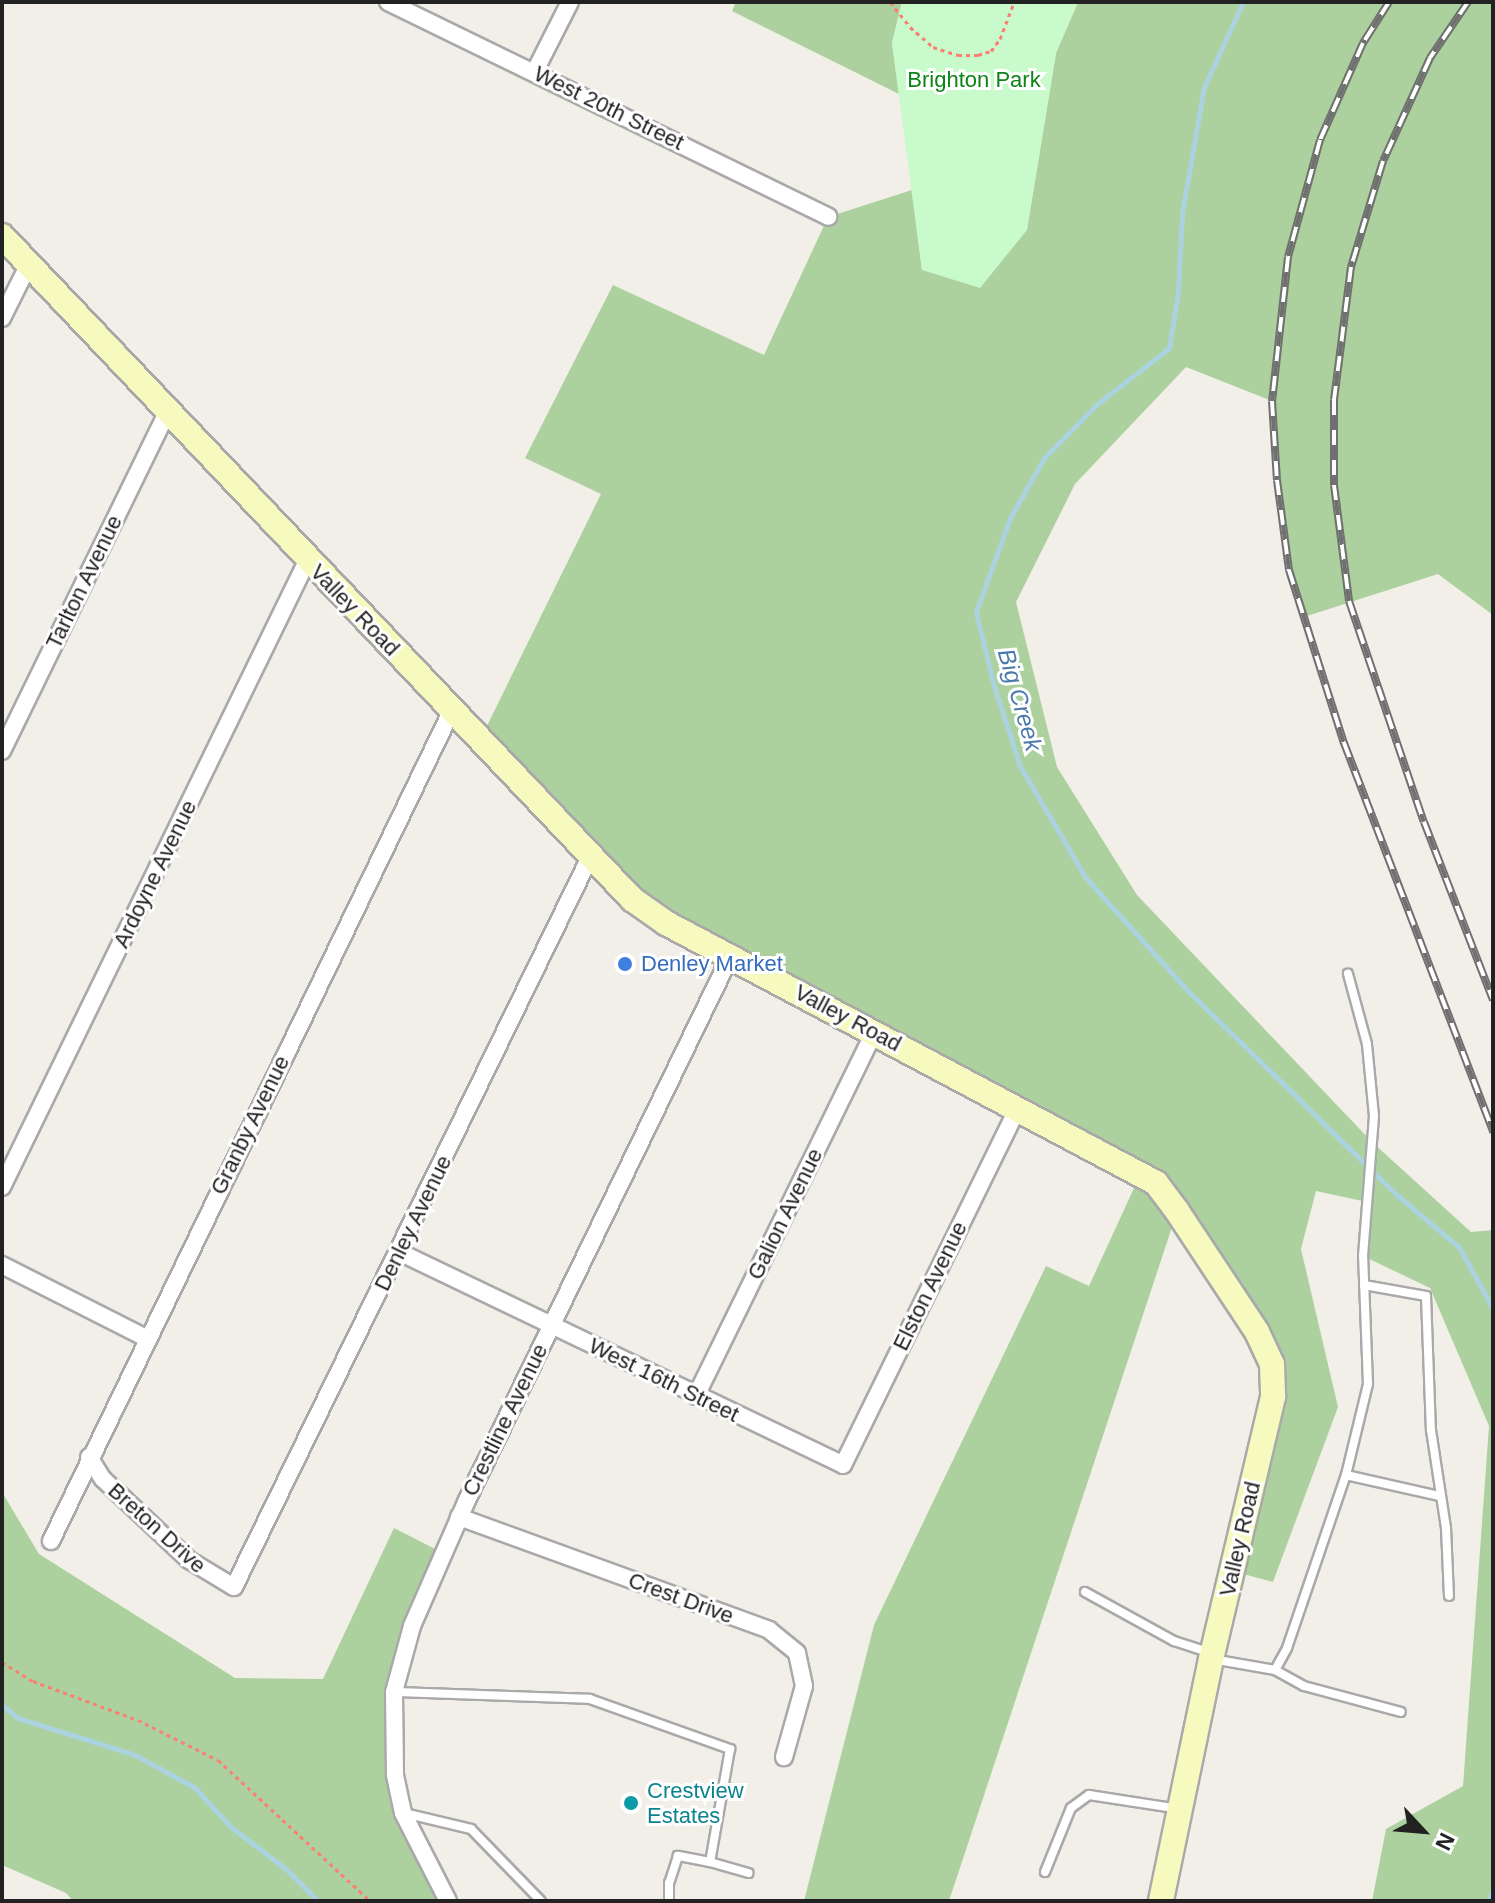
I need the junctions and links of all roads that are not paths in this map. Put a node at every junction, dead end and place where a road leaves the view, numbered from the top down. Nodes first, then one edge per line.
1 (388, 2) edge
2 (570, 2) edge
3 (535, 71) junction
4 (828, 217) dead end
5 (2, 236) edge
6 (29, 264) junction
7 (2, 318) edge
8 (167, 413) junction
9 (307, 561) junction
10 (452, 710) junction
11 (2, 751) edge
12 (590, 857) junction
13 (730, 957) junction
14 (1348, 974) dead end
15 (874, 1032) junction
16 (1018, 1107) junction
17 (2, 1187) edge
18 (399, 1252) junction
19 (2, 1265) edge
20 (1364, 1285) junction
21 (551, 1325) junction
22 (146, 1338) junction
23 (696, 1396) junction
24 (89, 1457) junction
25 (843, 1465) joint
26 (1346, 1475) junction
27 (1439, 1496) junction
28 (459, 1517) junction
29 (51, 1541) dead end
30 (234, 1587) joint
31 (1085, 1592) dead end
32 (1449, 1596) dead end
33 (1212, 1656) junction
34 (1275, 1670) junction
35 (394, 1692) junction
36 (1401, 1712) dead end
37 (784, 1757) dead end
38 (1180, 1809) junction
39 (403, 1813) junction
40 (710, 1862) junction
41 (1045, 1872) dead end
42 (748, 1873) dead end
43 (448, 1901) edge
44 (541, 1901) edge
45 (669, 1901) edge
46 (1161, 1901) edge

1 - 3 street, West 20th Street
2 - 3 street
3 - 4 street, West 20th Street
5 - 6 street, Valley Road
6 - 7 street
6 - 8 street, Valley Road
8 - 9 street, Valley Road
8 - 11 street, Tarlton Avenue
9 - 10 street, Valley Road
9 - 17 street, Ardoyne Avenue
10 - 12 street, Valley Road
10 - 22 street, Granby Avenue
12 - 13 street, Valley Road
12 - 18 street, Denley Avenue
13 - 15 street, Valley Road
13 - 21 street, Crestline Avenue
14 - 20 lane
15 - 16 street, Valley Road
15 - 23 street, Galion Avenue
16 - 25 street, Elston Avenue
16 - 33 street, Valley Road
18 - 21 street, West 16th Street
18 - 30 street, Denley Avenue
19 - 22 street
20 - 26 lane
20 - 27 lane
21 - 23 street, West 16th Street
21 - 28 street, Crestline Avenue
22 - 24 street, Granby Avenue
23 - 25 street, West 16th Street
24 - 29 street, Granby Avenue
24 - 30 street, Breton Drive
26 - 27 lane
26 - 34 lane
27 - 32 lane
28 - 35 street, Crestline Avenue
28 - 37 street, Crest Drive
31 - 33 lane
33 - 34 lane
33 - 38 street, Valley Road
34 - 36 lane
35 - 39 street, Crestline Avenue
35 - 40 lane
38 - 41 lane
38 - 46 street, Valley Road
39 - 43 street, Crestline Avenue
39 - 44 lane
40 - 42 lane
40 - 45 lane

